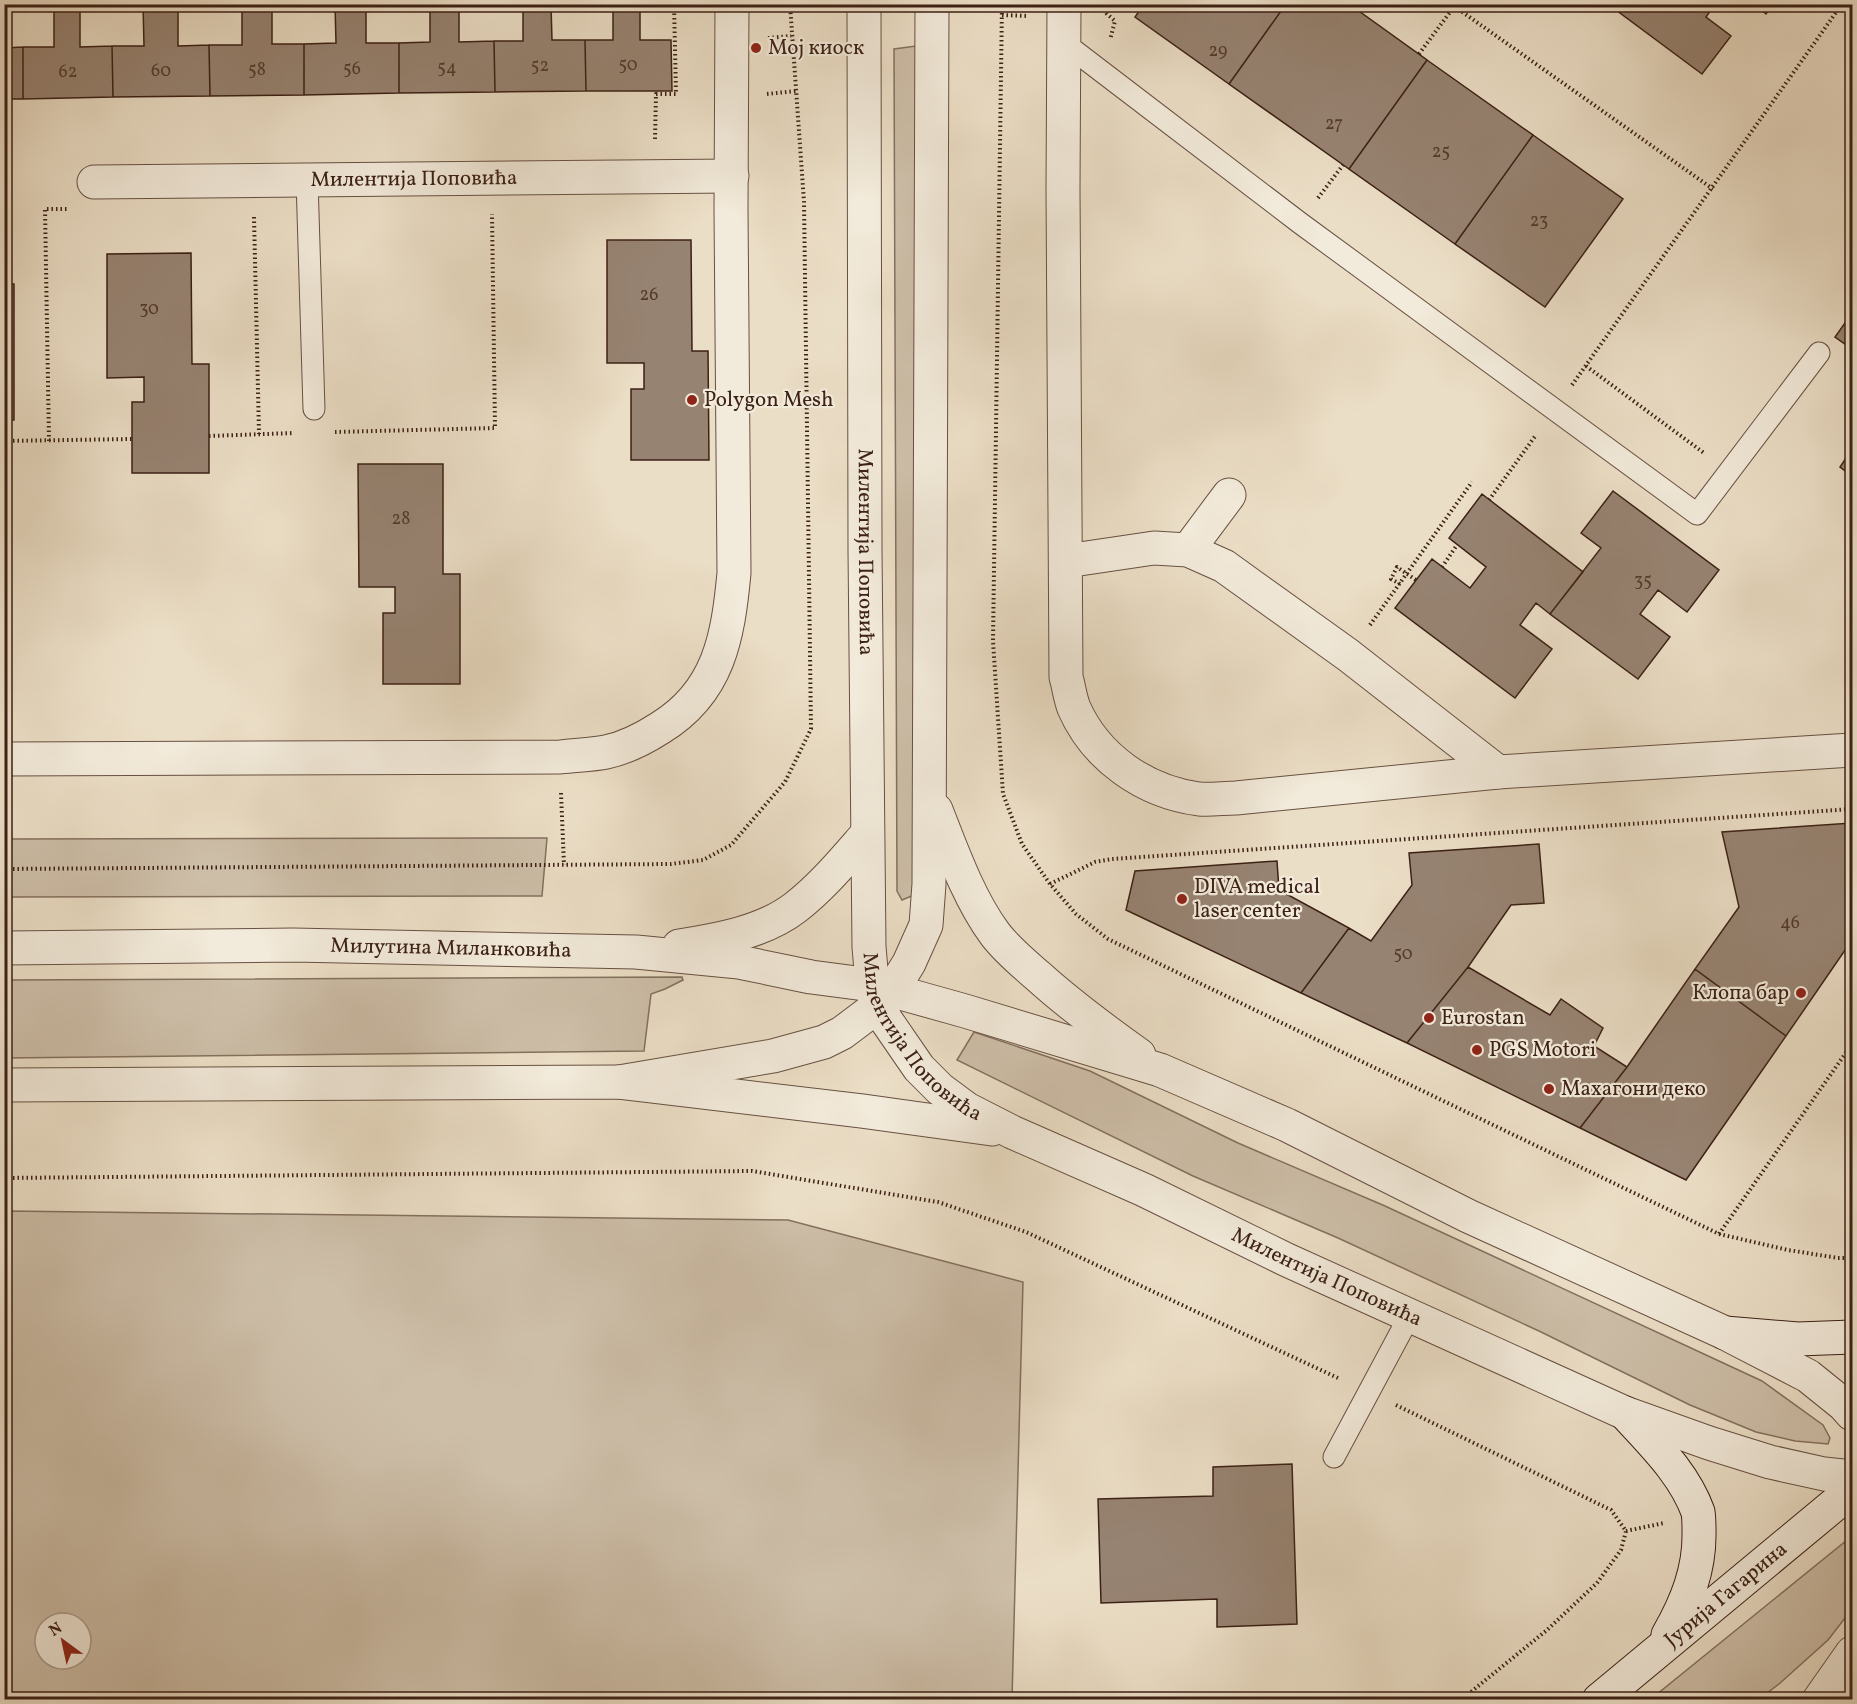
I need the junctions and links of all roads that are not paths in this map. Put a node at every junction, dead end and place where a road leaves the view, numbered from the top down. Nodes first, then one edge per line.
1 (732, 4) edge
2 (864, 4) edge
3 (932, 4) edge
4 (1064, 4) edge
5 (1063, 42) junction
6 (732, 176) junction
7 (308, 180) junction
8 (94, 182) dead end
9 (1819, 353) dead end
10 (314, 409) dead end
11 (1229, 495) dead end
12 (1188, 550) junction
13 (1066, 561) junction
14 (1852, 750) edge
15 (4, 759) edge
16 (1498, 772) junction
17 (930, 794) junction
18 (867, 834) junction
19 (4, 948) edge
20 (636, 952) junction
21 (881, 994) junction
22 (1160, 1070) junction
23 (619, 1082) junction
24 (4, 1085) edge
25 (1012, 1132) junction
26 (1410, 1315) junction
27 (1725, 1333) junction
28 (1852, 1337) edge
29 (1625, 1413) junction
30 (1852, 1414) edge
31 (1334, 1456) dead end
32 (1852, 1477) edge
33 (1852, 1490) edge
34 (1659, 1650) junction
35 (1852, 1653) edge
36 (1852, 1679) edge
37 (1599, 1700) edge
38 (1819, 1700) edge
39 (1829, 1700) edge

1 - 6 street
2 - 18 street, Милентија Поповића
3 - 17 street
4 - 5 street
5 - 9 lane
5 - 13 street
6 - 7 street, Милентија Поповића
6 - 15 street
7 - 8 street, Милентија Поповића
7 - 10 lane
11 - 12 street
12 - 13 street
12 - 16 street
13 - 16 street
14 - 16 street
17 - 21 street
17 - 22 street
18 - 20 street
18 - 21 street, Милентија Поповића
19 - 20 street, Милутина Миланковића
20 - 21 street, Милутина Миланковића
21 - 22 street, Милентија Поповића
21 - 23 street
21 - 25 street, Милентија Поповића
22 - 27 street, Милентија Поповића
23 - 24 street
23 - 25 street
25 - 26 street, Милентија Поповића
26 - 29 street, Милентија Поповића
26 - 31 lane
27 - 28 street
27 - 30 street, Милентија Поповића
29 - 32 street, Милентија Поповића
29 - 34 street
33 - 34 street, Јурија Гагарина
34 - 37 street, Јурија Гагарина
35 - 38 street
36 - 39 street

